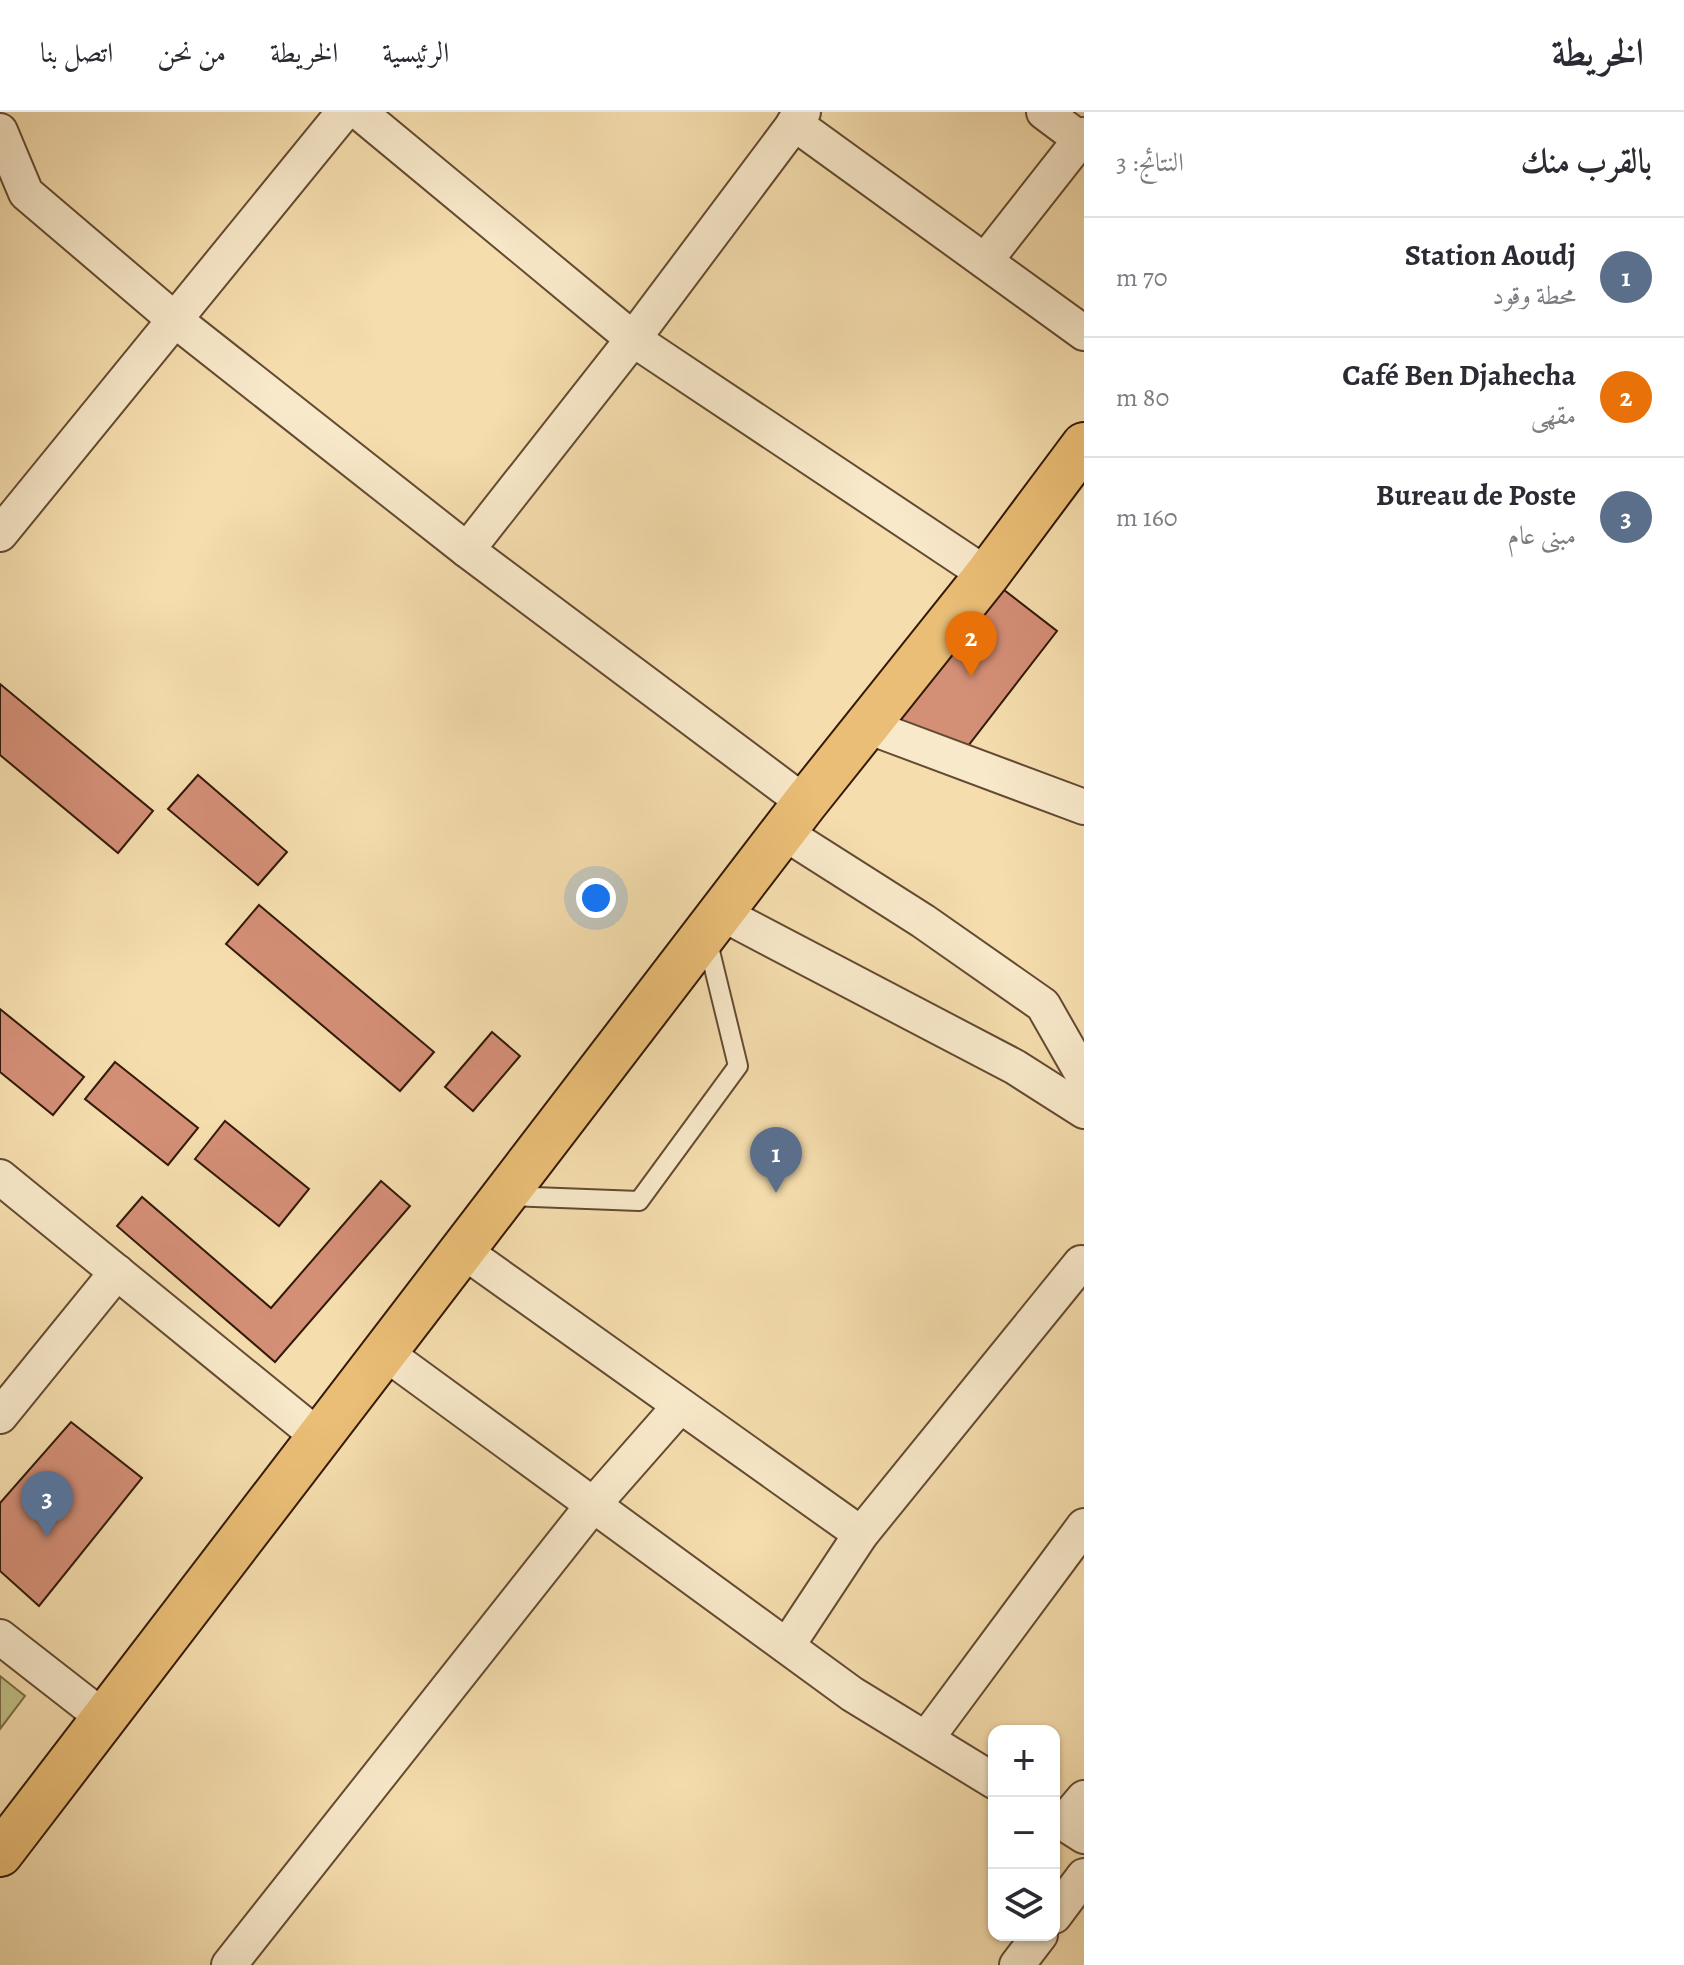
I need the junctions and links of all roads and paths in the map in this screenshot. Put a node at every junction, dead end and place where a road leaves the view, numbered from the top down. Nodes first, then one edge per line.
1 (344, 112) edge
2 (359, 112) edge
3 (1044, 112) edge
4 (799, 118) edge
5 (0, 131) edge
6 (1083, 139) edge
7 (985, 261) junction
8 (175, 320) junction
9 (1084, 333) edge
10 (633, 339) junction
11 (1084, 445) edge
12 (0, 534) edge
13 (467, 550) junction
14 (987, 575) junction
15 (867, 726) junction
16 (1084, 807) edge
17 (794, 818) junction
18 (713, 923) junction
19 (1084, 1089) edge
20 (1084, 1111) edge
21 (0, 1177) edge
22 (504, 1196) junction
23 (462, 1250) junction
24 (1083, 1258) edge
25 (117, 1272) junction
26 (384, 1352) junction
27 (680, 1406) junction
28 (0, 1416) edge
29 (319, 1437) junction
30 (593, 1505) junction
31 (1084, 1526) edge
32 (861, 1534) junction
33 (0, 1637) edge
34 (787, 1646) junction
35 (104, 1718) junction
36 (926, 1739) junction
37 (988, 1777) edge
38 (0, 1854) edge
39 (1084, 1876) edge
40 (1060, 1908) edge
41 (1035, 1941) edge
42 (229, 1965) edge
43 (1017, 1965) edge

1 - 8 street
2 - 10 street
3 - 6 street
4 - 7 street
4 - 10 street
5 - 8 street
6 - 7 street
7 - 9 street
8 - 12 street
8 - 13 street
10 - 13 street
10 - 14 street
11 - 14 main road
13 - 17 street
14 - 15 main road
15 - 16 street
15 - 17 main road
17 - 18 main road
17 - 19 street
18 - 20 street
18 - 22 main road
18 - 22 lane
21 - 25 street
22 - 23 main road
23 - 26 main road
23 - 27 street
24 - 32 street
25 - 28 street
25 - 29 street
26 - 29 main road
26 - 30 street
27 - 30 street
27 - 32 street
29 - 35 main road
30 - 34 street
30 - 42 street
31 - 36 street
32 - 34 street
33 - 35 street
34 - 36 street
35 - 38 main road
36 - 37 street
39 - 40 street
41 - 43 street

